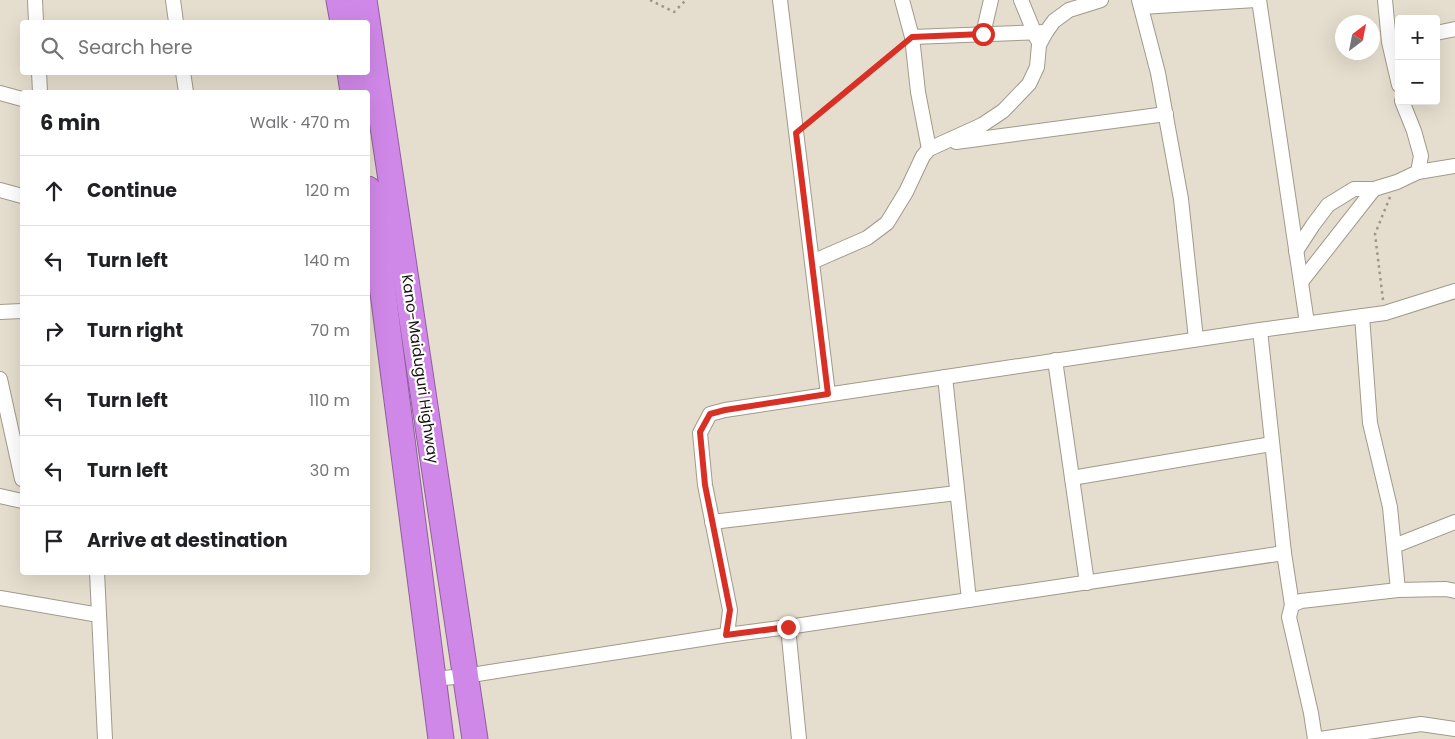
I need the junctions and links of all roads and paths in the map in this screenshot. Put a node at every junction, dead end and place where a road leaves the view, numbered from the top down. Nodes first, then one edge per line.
1 (35, 0) edge
2 (173, 0) edge
3 (339, 0) edge
4 (364, 0) edge
5 (650, 0) edge
6 (686, 0) edge
7 (780, 0) edge
8 (902, 0) edge
9 (991, 0) edge
10 (1021, 0) edge
11 (1101, 0) edge
12 (1257, 0) edge
13 (1385, 0) edge
14 (1140, 4) edge
15 (36, 20) edge
16 (176, 20) edge
17 (343, 20) edge
18 (367, 20) edge
19 (1455, 29) edge
20 (1440, 32) edge
21 (983, 34) junction
22 (1040, 36) junction
23 (912, 37) junction
24 (370, 40) edge
25 (1394, 41) edge
26 (1396, 60) edge
27 (39, 75) edge
28 (183, 75) edge
29 (350, 75) edge
30 (40, 90) edge
31 (186, 90) edge
32 (353, 90) edge
33 (0, 93) edge
34 (20, 98) edge
35 (1404, 105) edge
36 (1166, 114) junction
37 (796, 133) junction
38 (943, 144) junction
39 (929, 150) junction
40 (1455, 166) edge
41 (1418, 172) junction
42 (1397, 182) junction
43 (1374, 189) junction
44 (0, 190) edge
45 (20, 195) edge
46 (370, 216) edge
47 (1296, 251) junction
48 (812, 262) junction
49 (374, 270) edge
50 (1301, 282) junction
51 (1455, 291) edge
52 (20, 311) edge
53 (0, 312) edge
54 (1385, 313) junction
55 (1362, 316) junction
56 (1307, 323) junction
57 (1260, 330) junction
58 (1196, 339) junction
59 (1054, 360) junction
60 (945, 377) junction
61 (0, 379) edge
62 (828, 394) junction
63 (1272, 444) junction
64 (20, 470) edge
65 (1072, 478) junction
66 (957, 493) junction
67 (0, 496) edge
68 (20, 501) edge
69 (712, 522) junction
70 (1455, 522) edge
71 (1394, 546) junction
72 (1284, 553) junction
73 (97, 575) edge
74 (1087, 583) junction
75 (1398, 590) junction
76 (1455, 591) edge
77 (0, 598) edge
78 (969, 600) junction
79 (1292, 605) junction
80 (99, 616) junction
81 (788, 627) junction
82 (726, 635) junction
83 (465, 676) junction
84 (433, 679) junction
85 (1455, 729) edge
86 (105, 739) edge
87 (441, 739) edge
88 (475, 739) edge
89 (799, 739) edge
90 (1315, 739) edge
91 (1320, 739) edge

1 - 15 street
2 - 16 street
3 - 17 highway
4 - 18 highway, Kano-Maiduguri Highway
5 - 6 path
7 - 37 street
8 - 23 street
9 - 21 street
10 - 22 street
11 - 22 street
12 - 14 street
12 - 47 street
13 - 25 street
14 - 36 street
19 - 20 street
21 - 22 street
21 - 23 street
22 - 38 street
23 - 37 path
23 - 39 street
24 - 83 highway, Kano-Maiduguri Highway
25 - 26 street
27 - 30 street
28 - 31 street
29 - 32 highway
33 - 34 street
35 - 41 street
36 - 38 street
36 - 58 street
37 - 48 street
38 - 39 street
39 - 48 street
40 - 41 street
41 - 42 street
42 - 43 street
42 - 54 path
43 - 47 street
43 - 50 street
44 - 45 street
46 - 49 highway, Kano-Maiduguri Highway
47 - 50 street
48 - 62 street
49 - 84 highway, Kano-Maiduguri Highway
50 - 56 street
51 - 54 street
52 - 53 street
54 - 55 street
55 - 56 street
55 - 71 street
56 - 57 street
57 - 58 street
57 - 63 street
58 - 59 street
59 - 60 street
59 - 65 street
60 - 62 street
60 - 66 street
61 - 64 street
62 - 69 street
63 - 65 street
63 - 72 street
65 - 74 street
66 - 69 street
66 - 78 street
67 - 68 street
69 - 82 street
70 - 71 street
71 - 75 street
72 - 74 street
72 - 79 street
73 - 80 street
74 - 78 street
75 - 76 street
75 - 79 street
77 - 80 street
78 - 81 street
79 - 90 street
80 - 86 street
81 - 82 street
81 - 89 street
82 - 83 street
83 - 84 street
83 - 88 highway, Kano-Maiduguri Highway
84 - 87 highway, Kano-Maiduguri Highway
85 - 91 street

